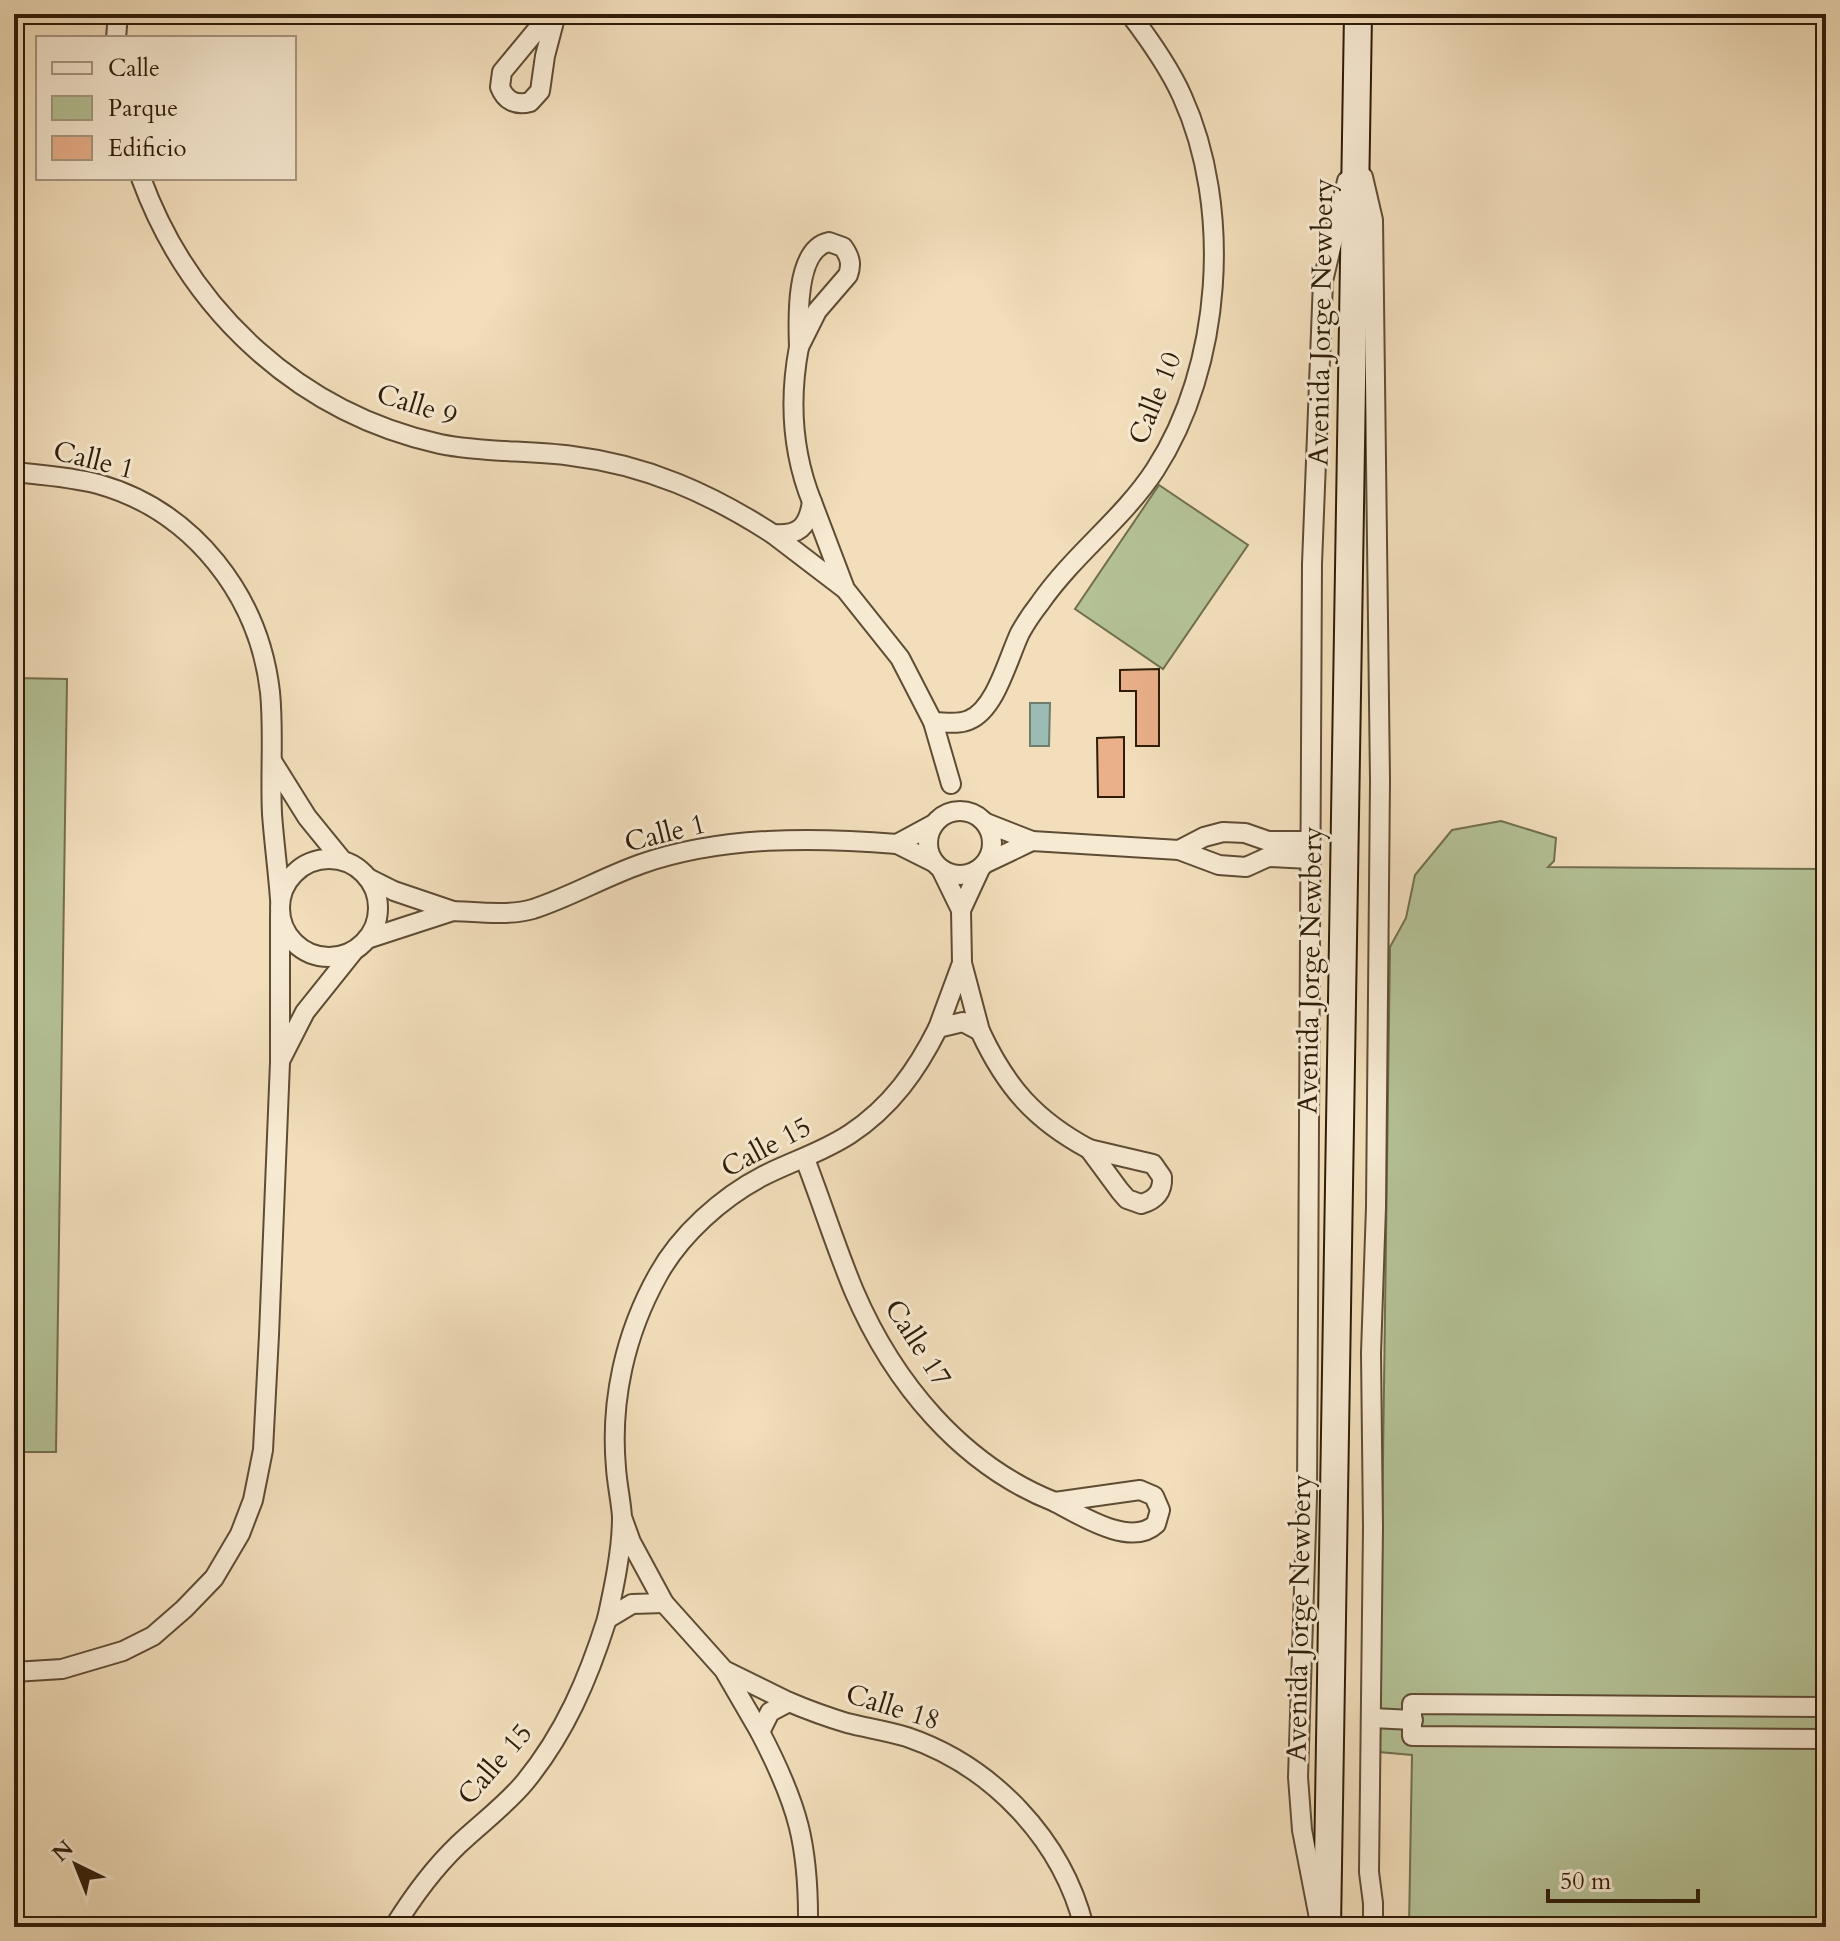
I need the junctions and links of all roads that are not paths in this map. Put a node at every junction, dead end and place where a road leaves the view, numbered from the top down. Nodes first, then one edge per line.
1 (118, 14) edge
2 (1130, 14) edge
3 (1358, 14) edge
4 (116, 36) edge
5 (1356, 143) junction
6 (142, 180) edge
7 (799, 347) junction
8 (14, 472) edge
9 (812, 502) junction
10 (773, 534) junction
11 (845, 589) junction
12 (933, 722) junction
13 (271, 759) junction
14 (951, 784) junction
15 (983, 820) junction
16 (937, 821) junction
17 (1032, 841) junction
18 (897, 844) junction
19 (1268, 849) junction
20 (1179, 850) junction
21 (1309, 850) junction
22 (342, 860) junction
23 (938, 866) junction
24 (983, 866) junction
25 (368, 878) junction
26 (280, 907) junction
27 (961, 910) junction
28 (453, 911) junction
29 (361, 944) junction
30 (962, 963) junction
31 (938, 1028) junction
32 (980, 1031) junction
33 (280, 1062) junction
34 (1089, 1149) dead end
35 (805, 1159) junction
36 (1055, 1502) junction
37 (622, 1517) junction
38 (664, 1603) junction
39 (607, 1619) junction
40 (724, 1670) junction
41 (14, 1672) edge
42 (789, 1702) junction
43 (1826, 1707) edge
44 (1372, 1718) junction
45 (1413, 1720) junction
46 (760, 1732) junction
47 (1826, 1739) edge
48 (394, 1927) edge
49 (808, 1927) edge
50 (1084, 1927) edge
51 (1324, 1927) edge
52 (1373, 1927) edge

1 - 4 street
2 - 12 street, Calle 10
3 - 5 main road, Avenida Jorge Newbery
5 - 21 street
5 - 44 street
5 - 51 main road, Avenida Jorge Newbery
6 - 10 street, Calle 9
7 - 7 street
7 - 9 street
8 - 13 street, Calle 1
9 - 10 street
9 - 11 street
10 - 11 street, Calle 9
11 - 12 street
12 - 14 street
13 - 22 street
13 - 26 street, Calle 1
14 - 15 street
14 - 16 street
15 - 16 street
15 - 17 street
15 - 24 street
16 - 18 street
16 - 23 street
17 - 20 street
17 - 24 street
18 - 23 street
18 - 28 street, Calle 1
19 - 20 street
19 - 20 street
19 - 21 street
21 - 51 street
22 - 25 street
22 - 26 street
23 - 24 street
23 - 27 street
24 - 27 street
25 - 28 street
25 - 29 street
26 - 29 street
26 - 33 street, Calle 1
27 - 30 street
28 - 29 street
29 - 33 street
30 - 31 street, Calle 15
30 - 32 street
31 - 32 street
31 - 35 street, Calle 15
32 - 34 street
33 - 41 street, Calle 1
35 - 36 street, Calle 17
35 - 37 street, Calle 15
36 - 36 street, Calle 17
37 - 38 street
37 - 39 street, Calle 15
38 - 39 street
38 - 40 street
39 - 48 street, Calle 15
40 - 42 street, Calle 18
40 - 46 street
42 - 46 street
42 - 50 street, Calle 18
43 - 45 street
44 - 45 street
44 - 52 street
45 - 47 street
46 - 49 street

